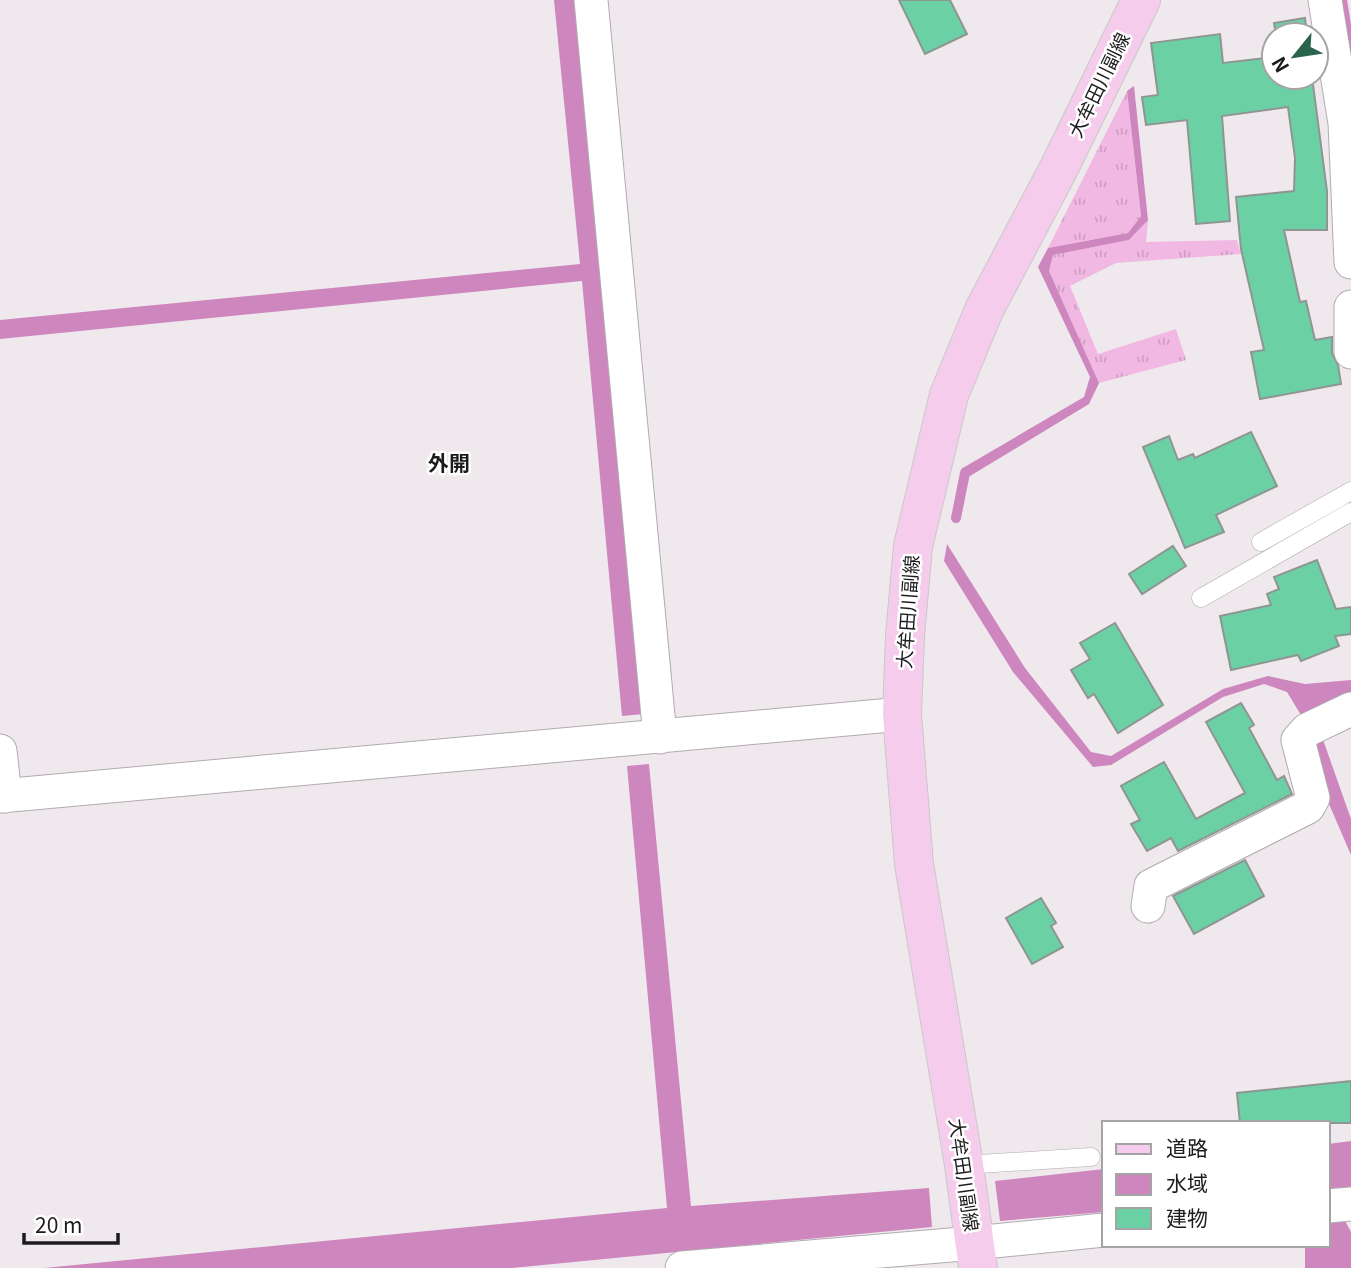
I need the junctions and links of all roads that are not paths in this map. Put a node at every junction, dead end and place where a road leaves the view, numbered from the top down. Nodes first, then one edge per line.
1 (591, 0) edge
2 (1141, 0) edge
3 (1325, 0) edge
4 (1348, 122) edge
5 (1351, 262) edge
6 (1351, 307) edge
7 (1351, 352) edge
8 (1351, 491) edge
9 (1351, 512) edge
10 (1261, 542) dead end
11 (1201, 598) dead end
12 (1351, 709) edge
13 (902, 715) junction
14 (660, 737) junction
15 (0, 751) edge
16 (2, 796) edge
17 (1148, 906) dead end
18 (1091, 1157) dead end
19 (964, 1166) junction
20 (1102, 1230) edge
21 (976, 1256) edge
22 (682, 1268) edge

1 - 14 street
2 - 13 main road, 大牟田川副線
3 - 4 street
4 - 5 street
6 - 7 street
8 - 10 lane
9 - 11 lane
12 - 17 street
13 - 14 street
13 - 19 main road, 大牟田川副線
14 - 16 street
15 - 16 street
18 - 19 lane
19 - 21 main road, 大牟田川副線
20 - 21 street
21 - 22 street

